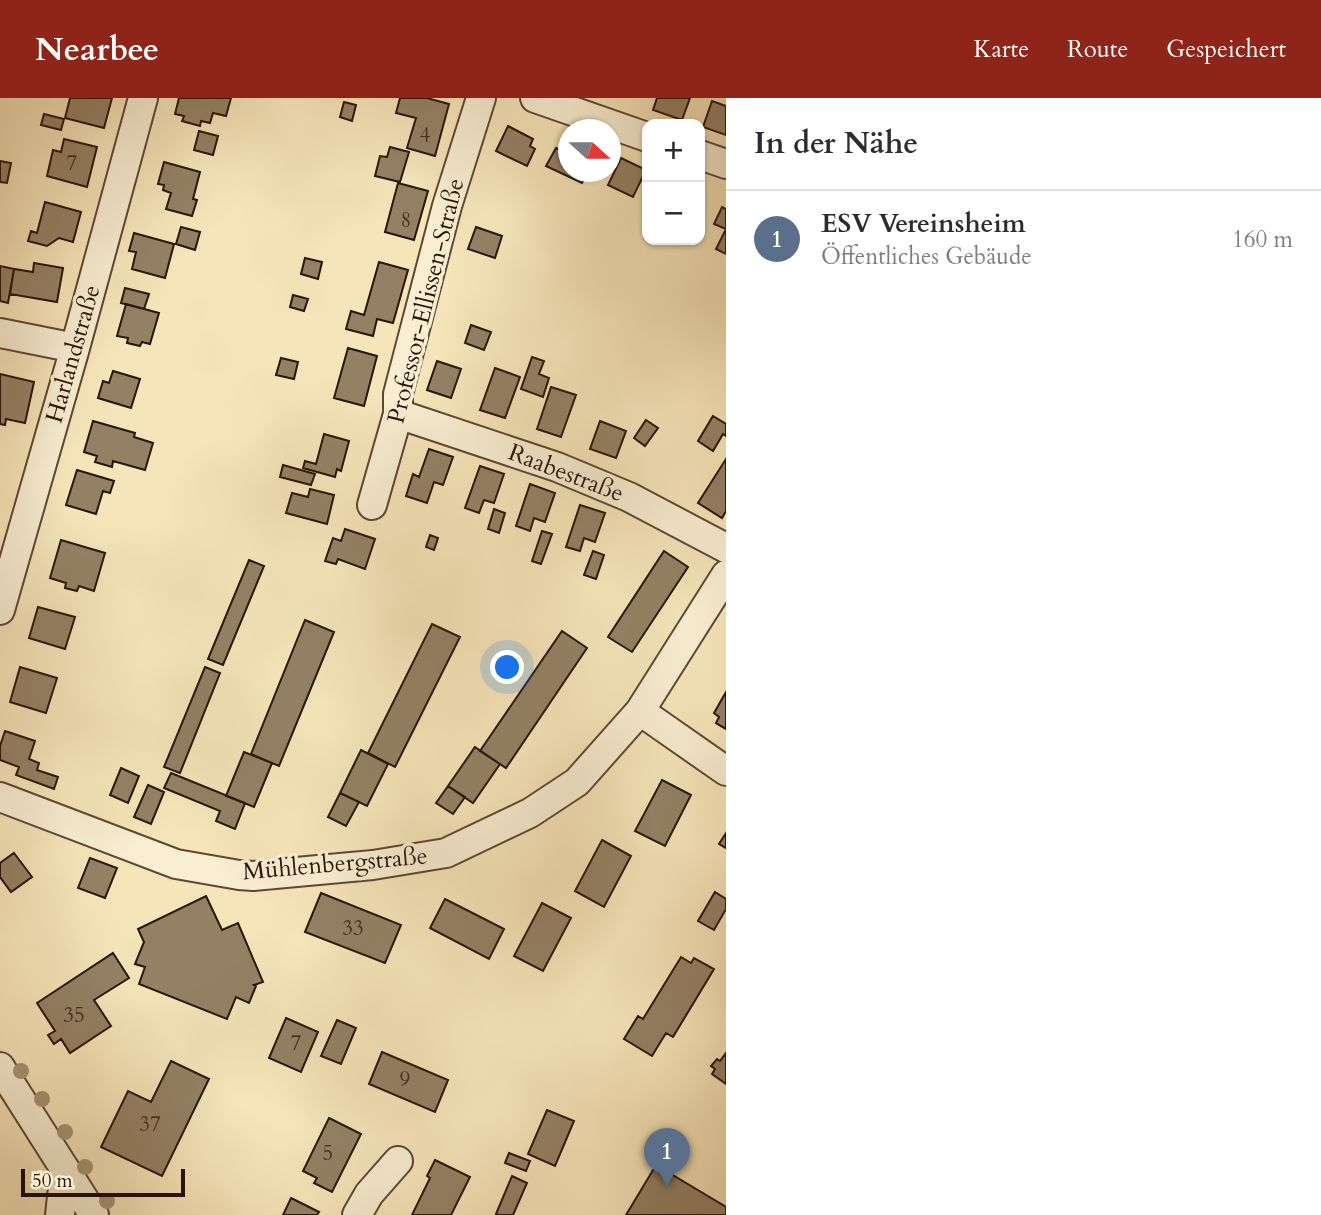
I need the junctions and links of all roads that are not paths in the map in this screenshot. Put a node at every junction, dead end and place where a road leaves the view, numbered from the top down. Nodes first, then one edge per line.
1 (143, 98) edge
2 (481, 98) edge
3 (535, 98) edge
4 (642, 135) edge
5 (705, 157) edge
6 (726, 164) edge
7 (0, 333) edge
8 (75, 348) junction
9 (398, 414) junction
10 (372, 505) dead end
11 (726, 548) edge
12 (726, 575) edge
13 (0, 610) edge
14 (640, 711) junction
15 (726, 771) edge
16 (0, 797) edge
17 (0, 1067) edge
18 (398, 1161) dead end
19 (65, 1169) junction
20 (60, 1215) edge
21 (94, 1215) edge
22 (357, 1215) edge

1 - 8 street, Harlandstraße
2 - 9 street, Professor-Ellissen-Straße
3 - 4 street
5 - 6 street
7 - 8 street
8 - 13 street, Harlandstraße
9 - 10 street, Professor-Ellissen-Straße
9 - 11 street, Raabestraße
12 - 14 street, Mühlenbergstraße
14 - 15 street
14 - 16 street, Mühlenbergstraße
17 - 19 street
18 - 22 street
19 - 20 street
19 - 21 street

